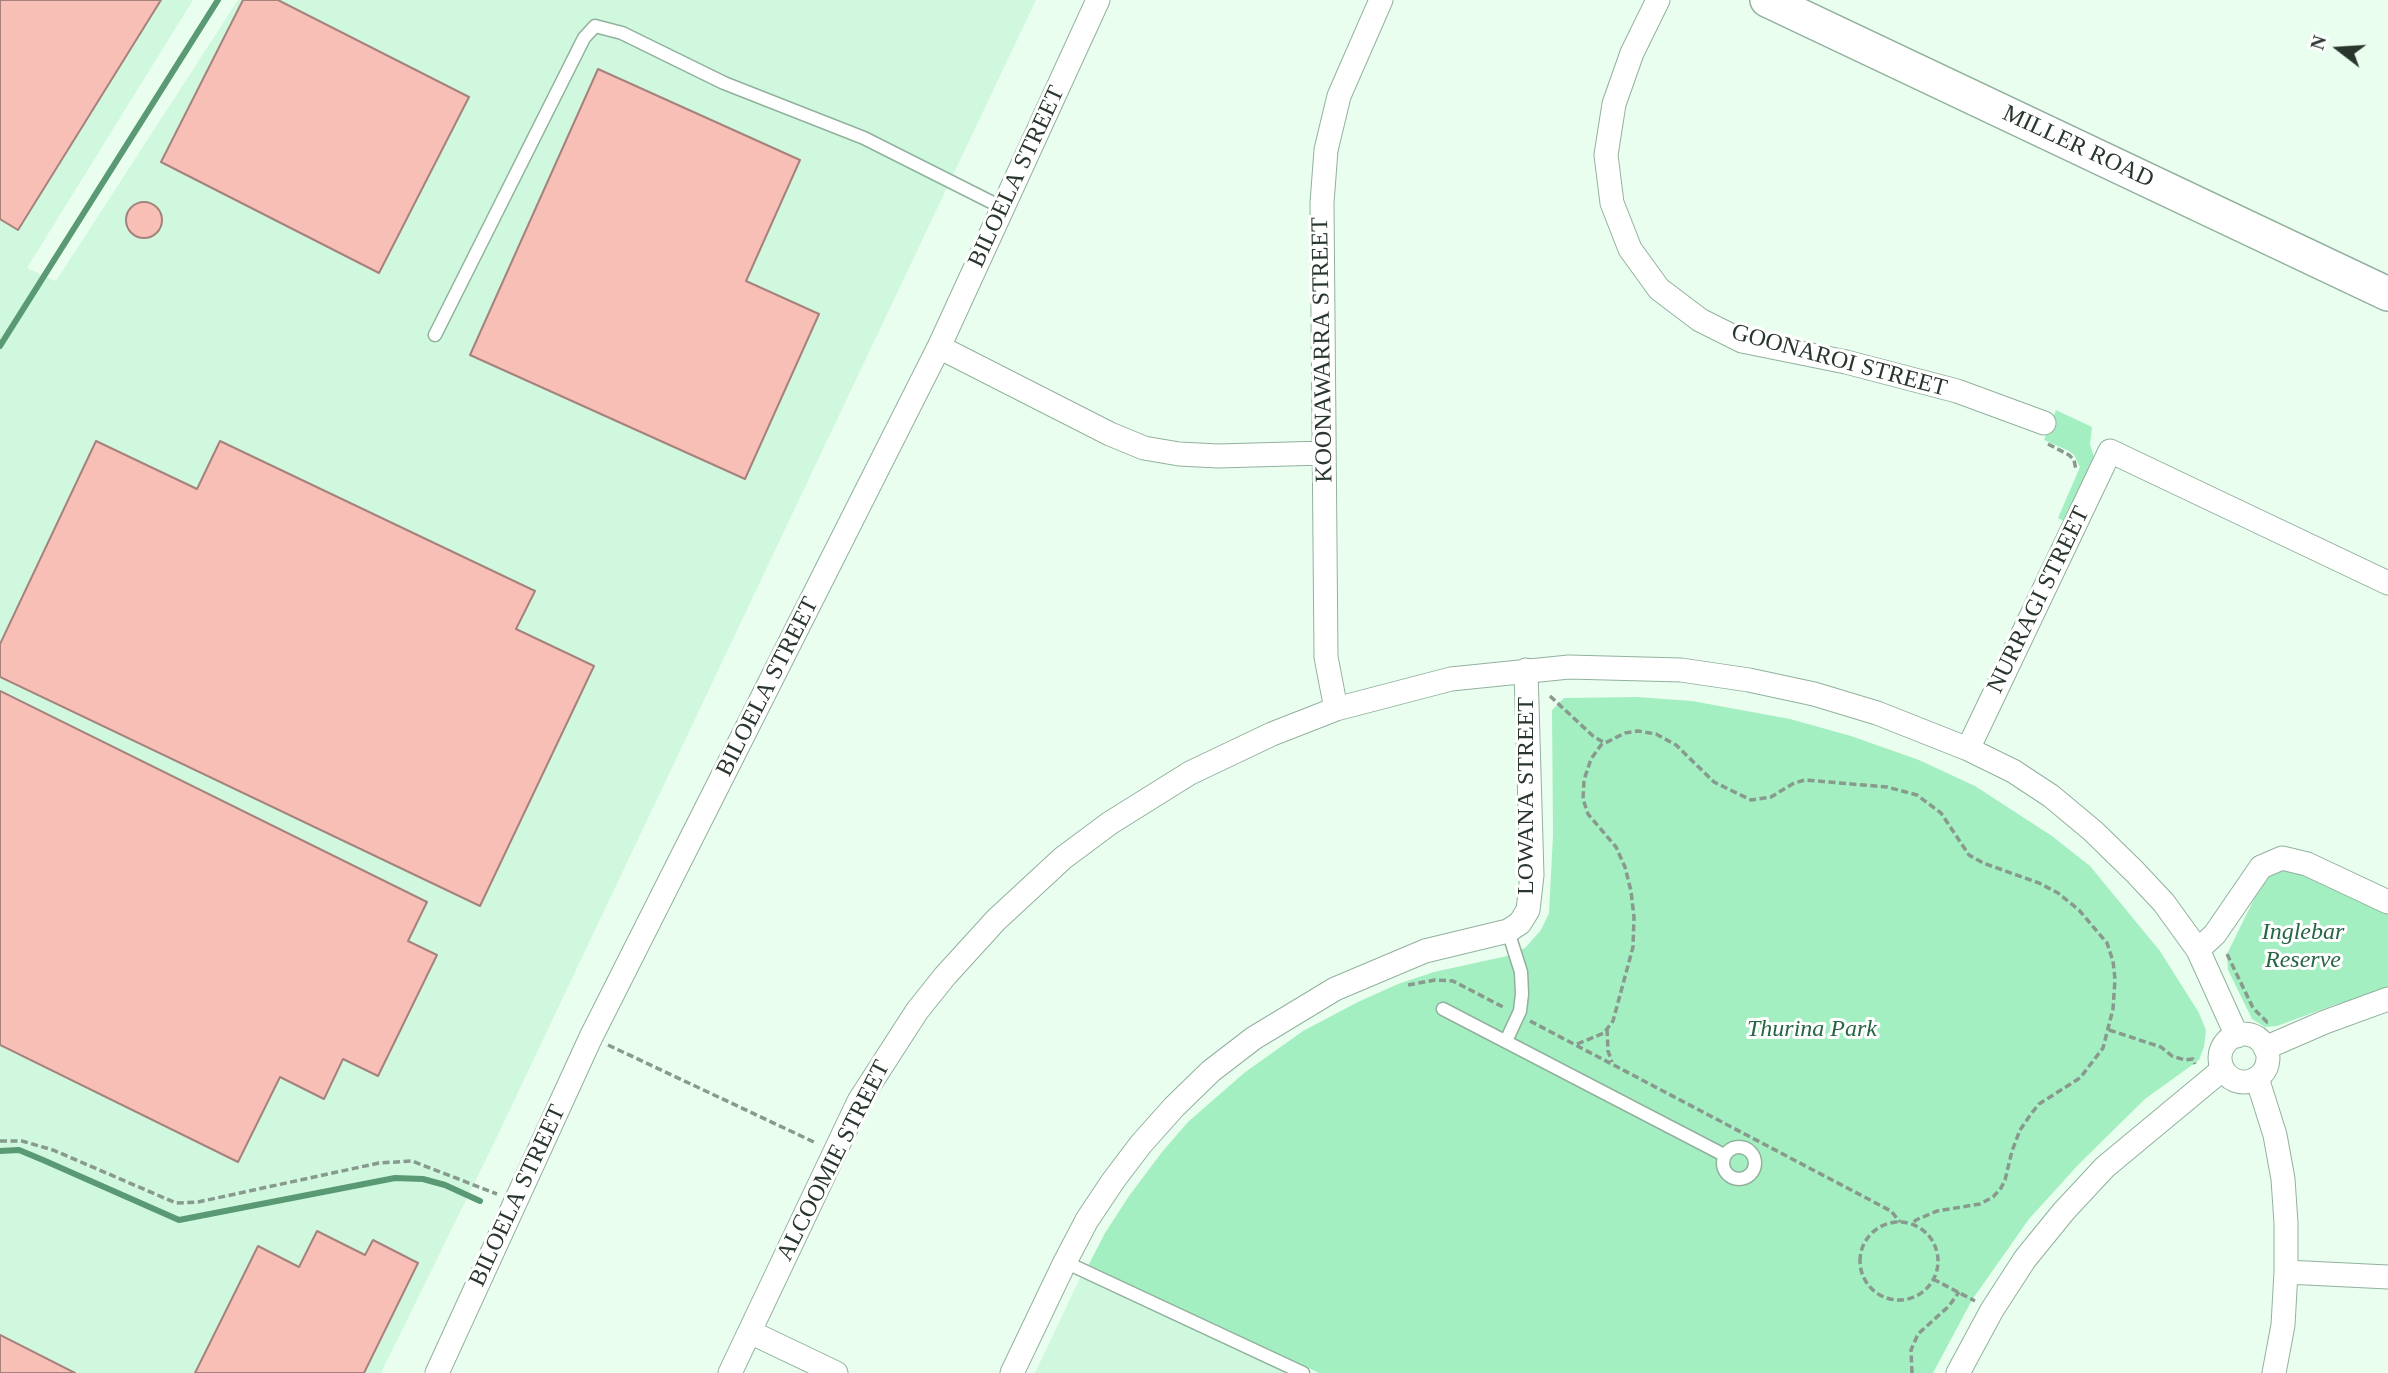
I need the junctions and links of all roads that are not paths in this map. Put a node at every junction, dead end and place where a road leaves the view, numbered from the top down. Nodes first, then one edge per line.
1 (1098, 0) edge
2 (1381, 0) edge
3 (1658, 0) edge
4 (1767, 0) edge
5 (1003, 208) junction
6 (2388, 294) edge
7 (435, 335) dead end
8 (939, 348) junction
9 (2045, 433) road end
10 (1324, 453) junction
11 (2388, 583) edge
12 (1526, 670) junction
13 (1336, 709) junction
14 (1968, 749) junction
15 (2388, 902) edge
16 (1508, 930) junction
17 (2199, 950) junction
18 (2388, 999) edge
19 (1443, 1009) dead end
20 (2237, 1036) junction
21 (1506, 1041) junction
22 (2266, 1048) junction
23 (2223, 1069) junction
24 (2257, 1078) junction
25 (1724, 1155) dead end
26 (1065, 1262) junction
27 (2286, 1272) junction
28 (2388, 1277) edge
29 (750, 1332) junction
30 (437, 1373) edge
31 (730, 1373) edge
32 (836, 1373) edge
33 (1012, 1373) edge
34 (1303, 1373) edge
35 (1958, 1373) edge
36 (2274, 1373) edge

1 - 5 street, BILOELA STREET
2 - 10 street, KOONAWARRA STREET
3 - 9 street, GOONAROI STREET
4 - 6 main road, MILLER ROAD
5 - 7 lane
5 - 8 street, BILOELA STREET
8 - 10 street
8 - 30 street, BILOELA STREET
10 - 13 street, KOONAWARRA STREET
11 - 14 street, NURRAGI STREET
12 - 13 street, ALCOOMIE STREET
12 - 14 street, ALCOOMIE STREET
12 - 16 street, LOWANA STREET
13 - 29 street, ALCOOMIE STREET
14 - 17 street, ALCOOMIE STREET
15 - 17 street
16 - 21 lane
16 - 26 street, LOWANA STREET
17 - 20 street, ALCOOMIE STREET
18 - 22 street
19 - 21 lane
20 - 22 street
20 - 23 street
21 - 25 lane
22 - 24 street
23 - 24 street
23 - 35 street
24 - 27 street
26 - 33 street, LOWANA STREET
26 - 34 lane
27 - 28 street
27 - 36 street
29 - 31 street, ALCOOMIE STREET
29 - 32 street

